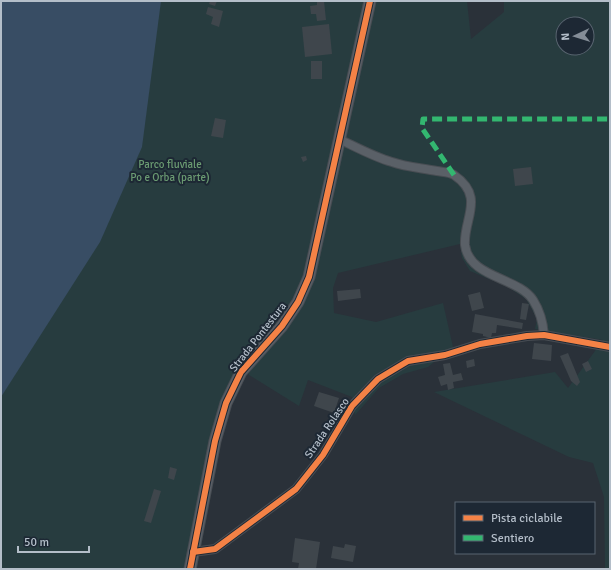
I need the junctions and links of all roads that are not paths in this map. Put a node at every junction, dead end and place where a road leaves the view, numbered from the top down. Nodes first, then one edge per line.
1 (370, 1) edge
2 (339, 139) junction
3 (544, 335) junction
4 (610, 343) edge
5 (596, 344) junction
6 (610, 347) edge
7 (193, 552) junction
8 (190, 569) edge

1 - 2 main road, Strada Pontestura
2 - 3 street
2 - 7 main road, Strada Pontestura
3 - 5 street, Strada Rolasco
3 - 7 street, Strada Rolasco
4 - 5 street
5 - 6 street, Strada Rolasco
7 - 8 main road, Strada Pontestura

